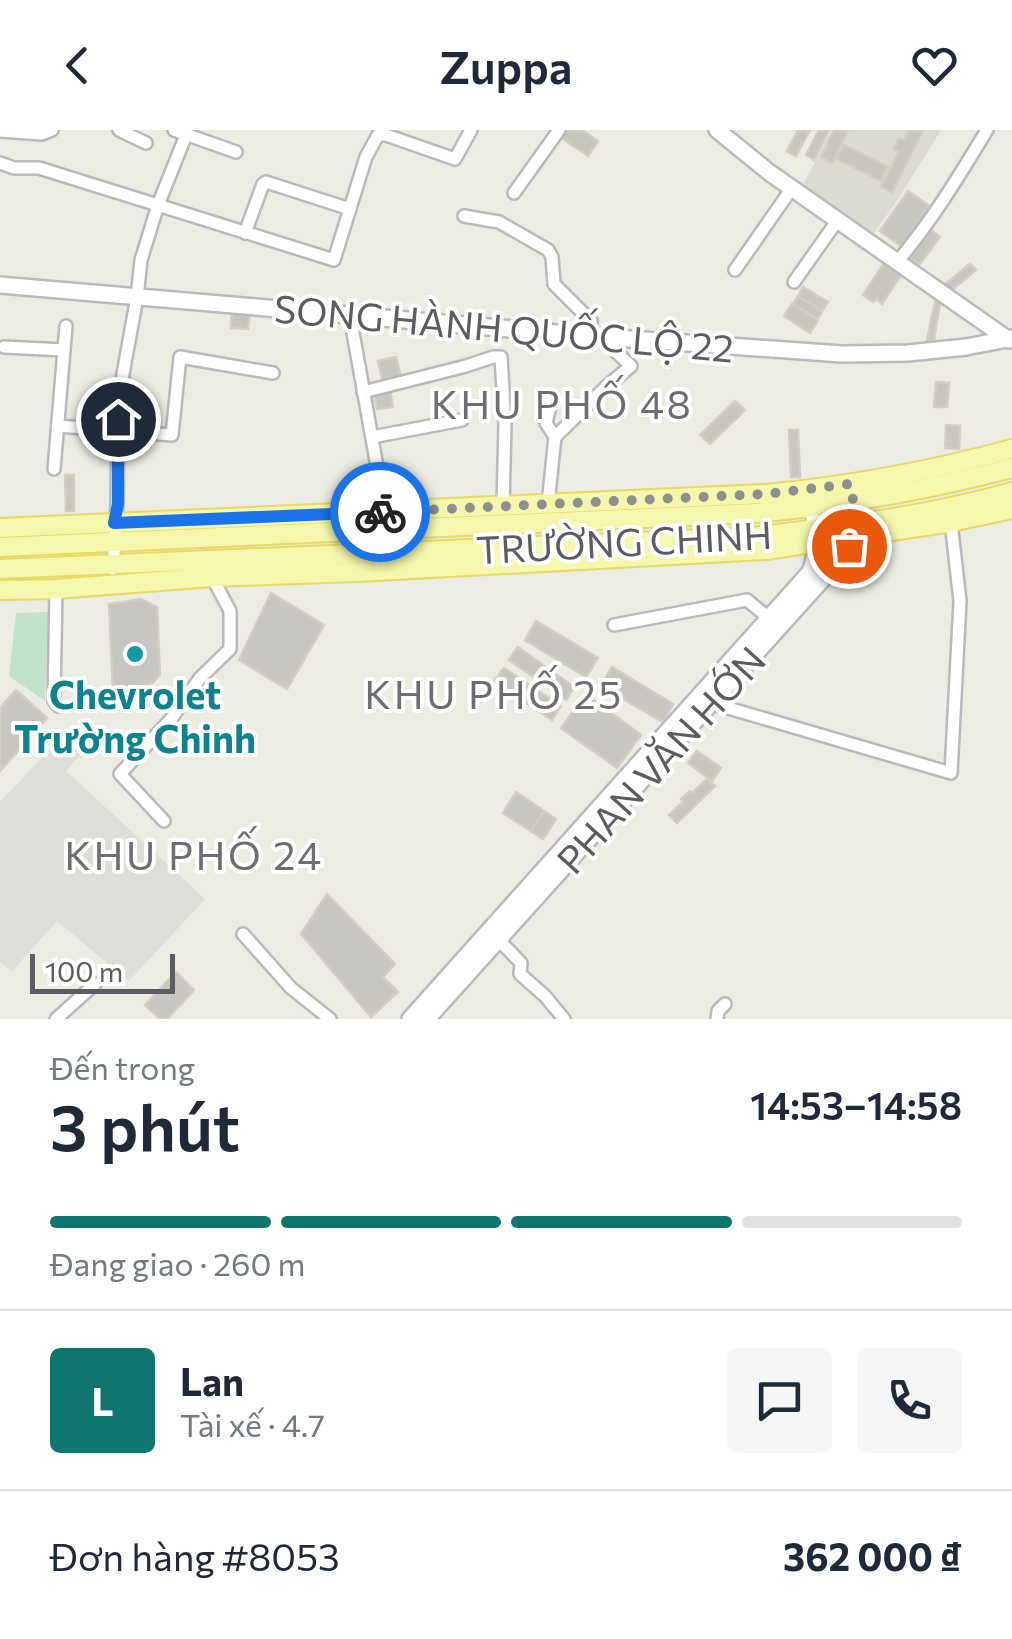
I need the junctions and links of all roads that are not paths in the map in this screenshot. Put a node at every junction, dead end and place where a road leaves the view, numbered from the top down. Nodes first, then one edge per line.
1 (52, 130) edge
2 (119, 130) edge
3 (471, 130) edge
4 (559, 130) edge
5 (717, 130) edge
6 (986, 130) edge
7 (0, 131) edge
8 (180, 133) edge
9 (146, 144) dead end
10 (236, 152) dead end
11 (0, 164) edge
12 (792, 188) junction
13 (514, 193) dead end
14 (158, 205) junction
15 (350, 208) junction
16 (464, 216) dead end
17 (838, 220) junction
18 (245, 233) junction
19 (897, 262) junction
20 (735, 270) dead end
21 (794, 282) dead end
22 (0, 285) edge
23 (137, 297) junction
24 (350, 316) junction
25 (66, 326) dead end
26 (592, 336) junction
27 (616, 338) junction
28 (1010, 340) edge
29 (4, 348) dead end
30 (64, 350) junction
31 (273, 373) dead end
32 (363, 392) junction
33 (552, 398) dead end
34 (462, 420) dead end
35 (58, 426) junction
36 (118, 432) junction
37 (372, 437) junction
38 (554, 437) junction
39 (1012, 450) edge
40 (1012, 468) edge
41 (54, 469) dead end
42 (1012, 492) edge
43 (852, 493) junction
44 (811, 498) junction
45 (548, 504) junction
46 (503, 506) junction
47 (1012, 509) edge
48 (385, 512) junction
49 (951, 515) junction
50 (0, 528) edge
51 (855, 530) junction
52 (114, 532) junction
53 (816, 536) junction
54 (0, 547) edge
55 (0, 569) edge
56 (113, 573) junction
57 (212, 577) junction
58 (56, 589) junction
59 (0, 590) edge
60 (770, 618) junction
61 (614, 625) dead end
62 (710, 703) junction
63 (58, 706) dead end
64 (649, 763) junction
65 (164, 821) dead end
66 (243, 934) dead end
67 (498, 939) junction
68 (95, 984) dead end
69 (725, 1004) dead end
70 (56, 1019) edge
71 (330, 1019) edge
72 (410, 1019) edge
73 (426, 1019) edge
74 (564, 1019) edge
75 (717, 1019) edge

1 - 7 street
2 - 9 street
3 - 15 street
4 - 13 street
5 - 12 main road
6 - 19 street
8 - 10 street
8 - 14 street
11 - 14 street
12 - 17 main road
12 - 20 street
14 - 18 street
14 - 23 street
15 - 18 street
15 - 18 street
16 - 26 street
17 - 19 main road
17 - 21 street
19 - 28 main road
22 - 23 main road, SONG HÀNH QUỐC LỘ 22
23 - 24 main road, SONG HÀNH QUỐC LỘ 22
23 - 36 street
24 - 26 main road, SONG HÀNH QUỐC LỘ 22
24 - 32 street
25 - 30 street
26 - 27 main road, SONG HÀNH QUỐC LỘ 22
27 - 28 main road, SONG HÀNH QUỐC LỘ 22
27 - 38 street
29 - 30 street
30 - 35 street
31 - 36 street
32 - 37 street
32 - 46 street
33 - 38 street
34 - 37 street
35 - 36 street
35 - 41 street
36 - 52 street
37 - 48 street
38 - 45 street
39 - 43 main road, TRƯỜNG CHINH
40 - 43 main road, TRƯỜNG CHINH
42 - 49 main road, TRƯỜNG CHINH
43 - 44 main road, TRƯỜNG CHINH
43 - 51 main road
44 - 45 main road, TRƯỜNG CHINH
44 - 52 main road, TRƯỜNG CHINH
44 - 53 main road
45 - 46 main road, TRƯỜNG CHINH
46 - 48 main road, TRƯỜNG CHINH
47 - 49 main road, TRƯỜNG CHINH
48 - 52 main road, TRƯỜNG CHINH
49 - 51 main road, TRƯỜNG CHINH
49 - 62 street
50 - 52 main road, TRƯỜNG CHINH
51 - 53 main road, TRƯỜNG CHINH
51 - 62 main road, PHAN VĂN HỚN
52 - 54 main road, TRƯỜNG CHINH
52 - 56 street
53 - 56 main road, TRƯỜNG CHINH
53 - 57 main road, TRƯỜNG CHINH
53 - 60 main road, PHAN VĂN HỚN
55 - 56 main road, TRƯỜNG CHINH
56 - 57 main road, TRƯỜNG CHINH
56 - 58 main road, TRƯỜNG CHINH
57 - 65 street
58 - 59 main road, TRƯỜNG CHINH
58 - 63 street
60 - 61 street
60 - 64 main road, PHAN VĂN HỚN
62 - 64 main road, PHAN VĂN HỚN
64 - 67 main road, PHAN VĂN HỚN
64 - 72 main road, PHAN VĂN HỚN
66 - 71 street
67 - 73 main road, PHAN VĂN HỚN
67 - 74 street
68 - 70 street
69 - 75 street

